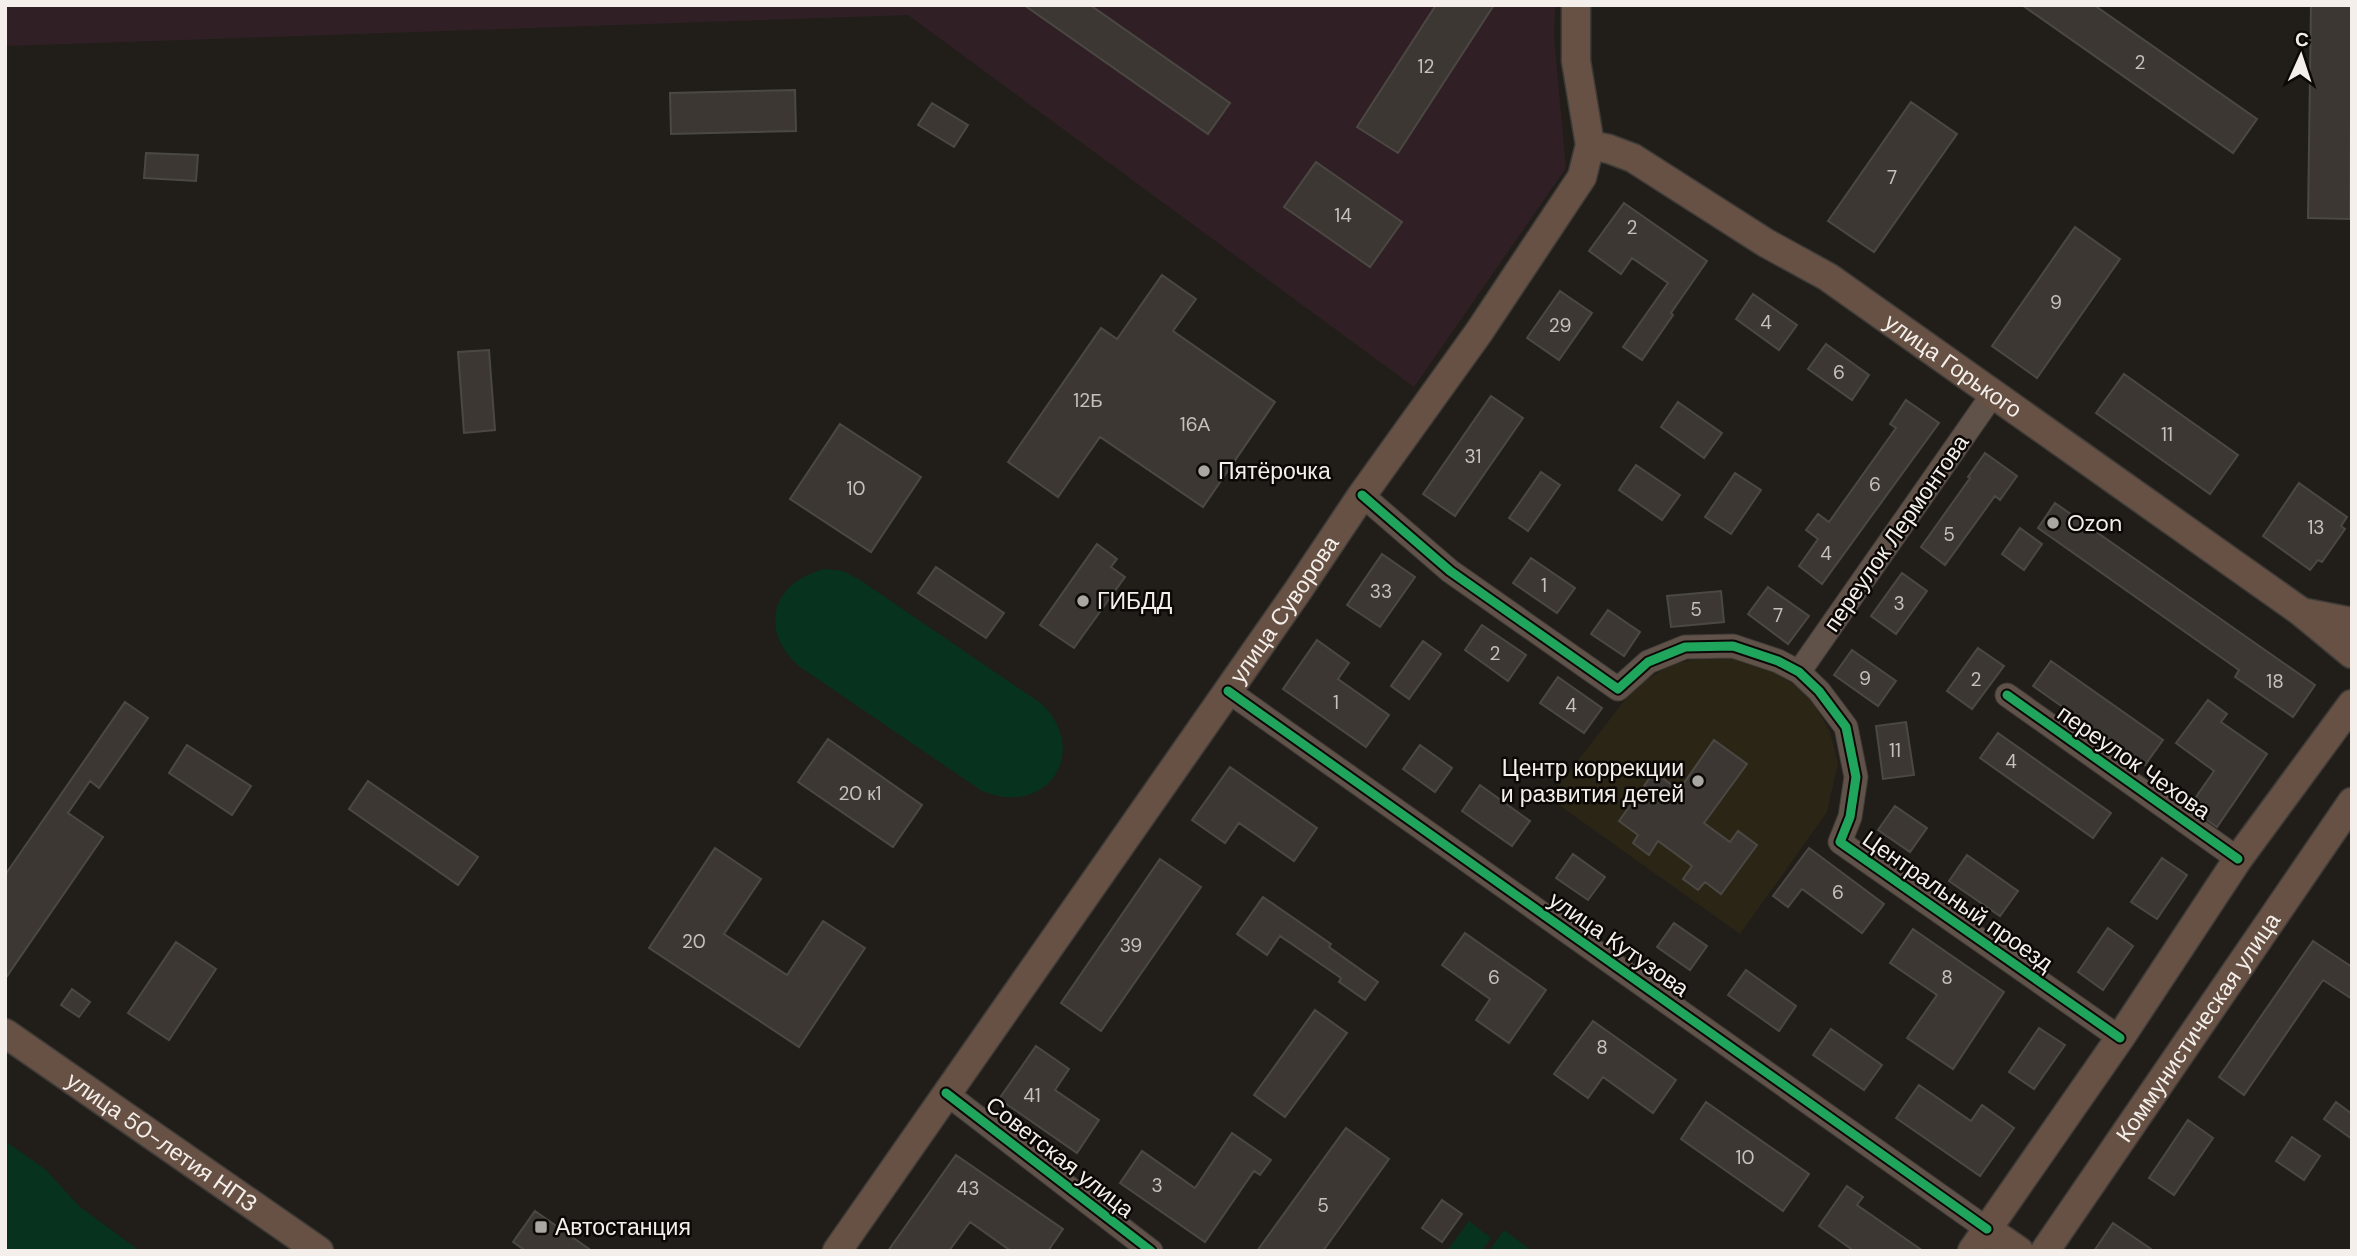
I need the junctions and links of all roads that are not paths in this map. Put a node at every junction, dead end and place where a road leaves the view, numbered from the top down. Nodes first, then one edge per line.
1 (1576, 5) edge
2 (1590, 145) junction
3 (1993, 394) junction
4 (1362, 495) junction
5 (2300, 611) junction
6 (2352, 622) edge
7 (2352, 654) edge
8 (1799, 672) junction
9 (1228, 691) junction
10 (2007, 695) dead end
11 (2352, 704) edge
12 (2352, 802) edge
13 (2238, 859) junction
14 (5, 1033) edge
15 (2120, 1038) junction
16 (946, 1093) junction
17 (1979, 1240) edge
18 (319, 1251) edge
19 (837, 1251) edge
20 (1151, 1251) edge
21 (2019, 1251) edge
22 (2045, 1251) edge

1 - 2 main road, улица Суворова
2 - 3 main road, улица Горького
2 - 4 main road, улица Суворова
3 - 5 main road, улица Горького
3 - 8 street, переулок Лермонтова
4 - 8 street, Центральный проезд
4 - 9 main road, улица Суворова
5 - 6 main road
5 - 7 main road, улица Горького
8 - 15 street, Центральный проезд
9 - 16 main road, улица Суворова
9 - 17 street, улица Кутузова
10 - 13 street, переулок Чехова
11 - 13 main road
12 - 22 main road, Коммунистическая улица
13 - 15 main road
14 - 18 main road, улица 50-летия НПЗ
15 - 17 main road
16 - 19 main road, улица Суворова
16 - 20 street, Советская улица
17 - 21 main road, улица Кутузова

